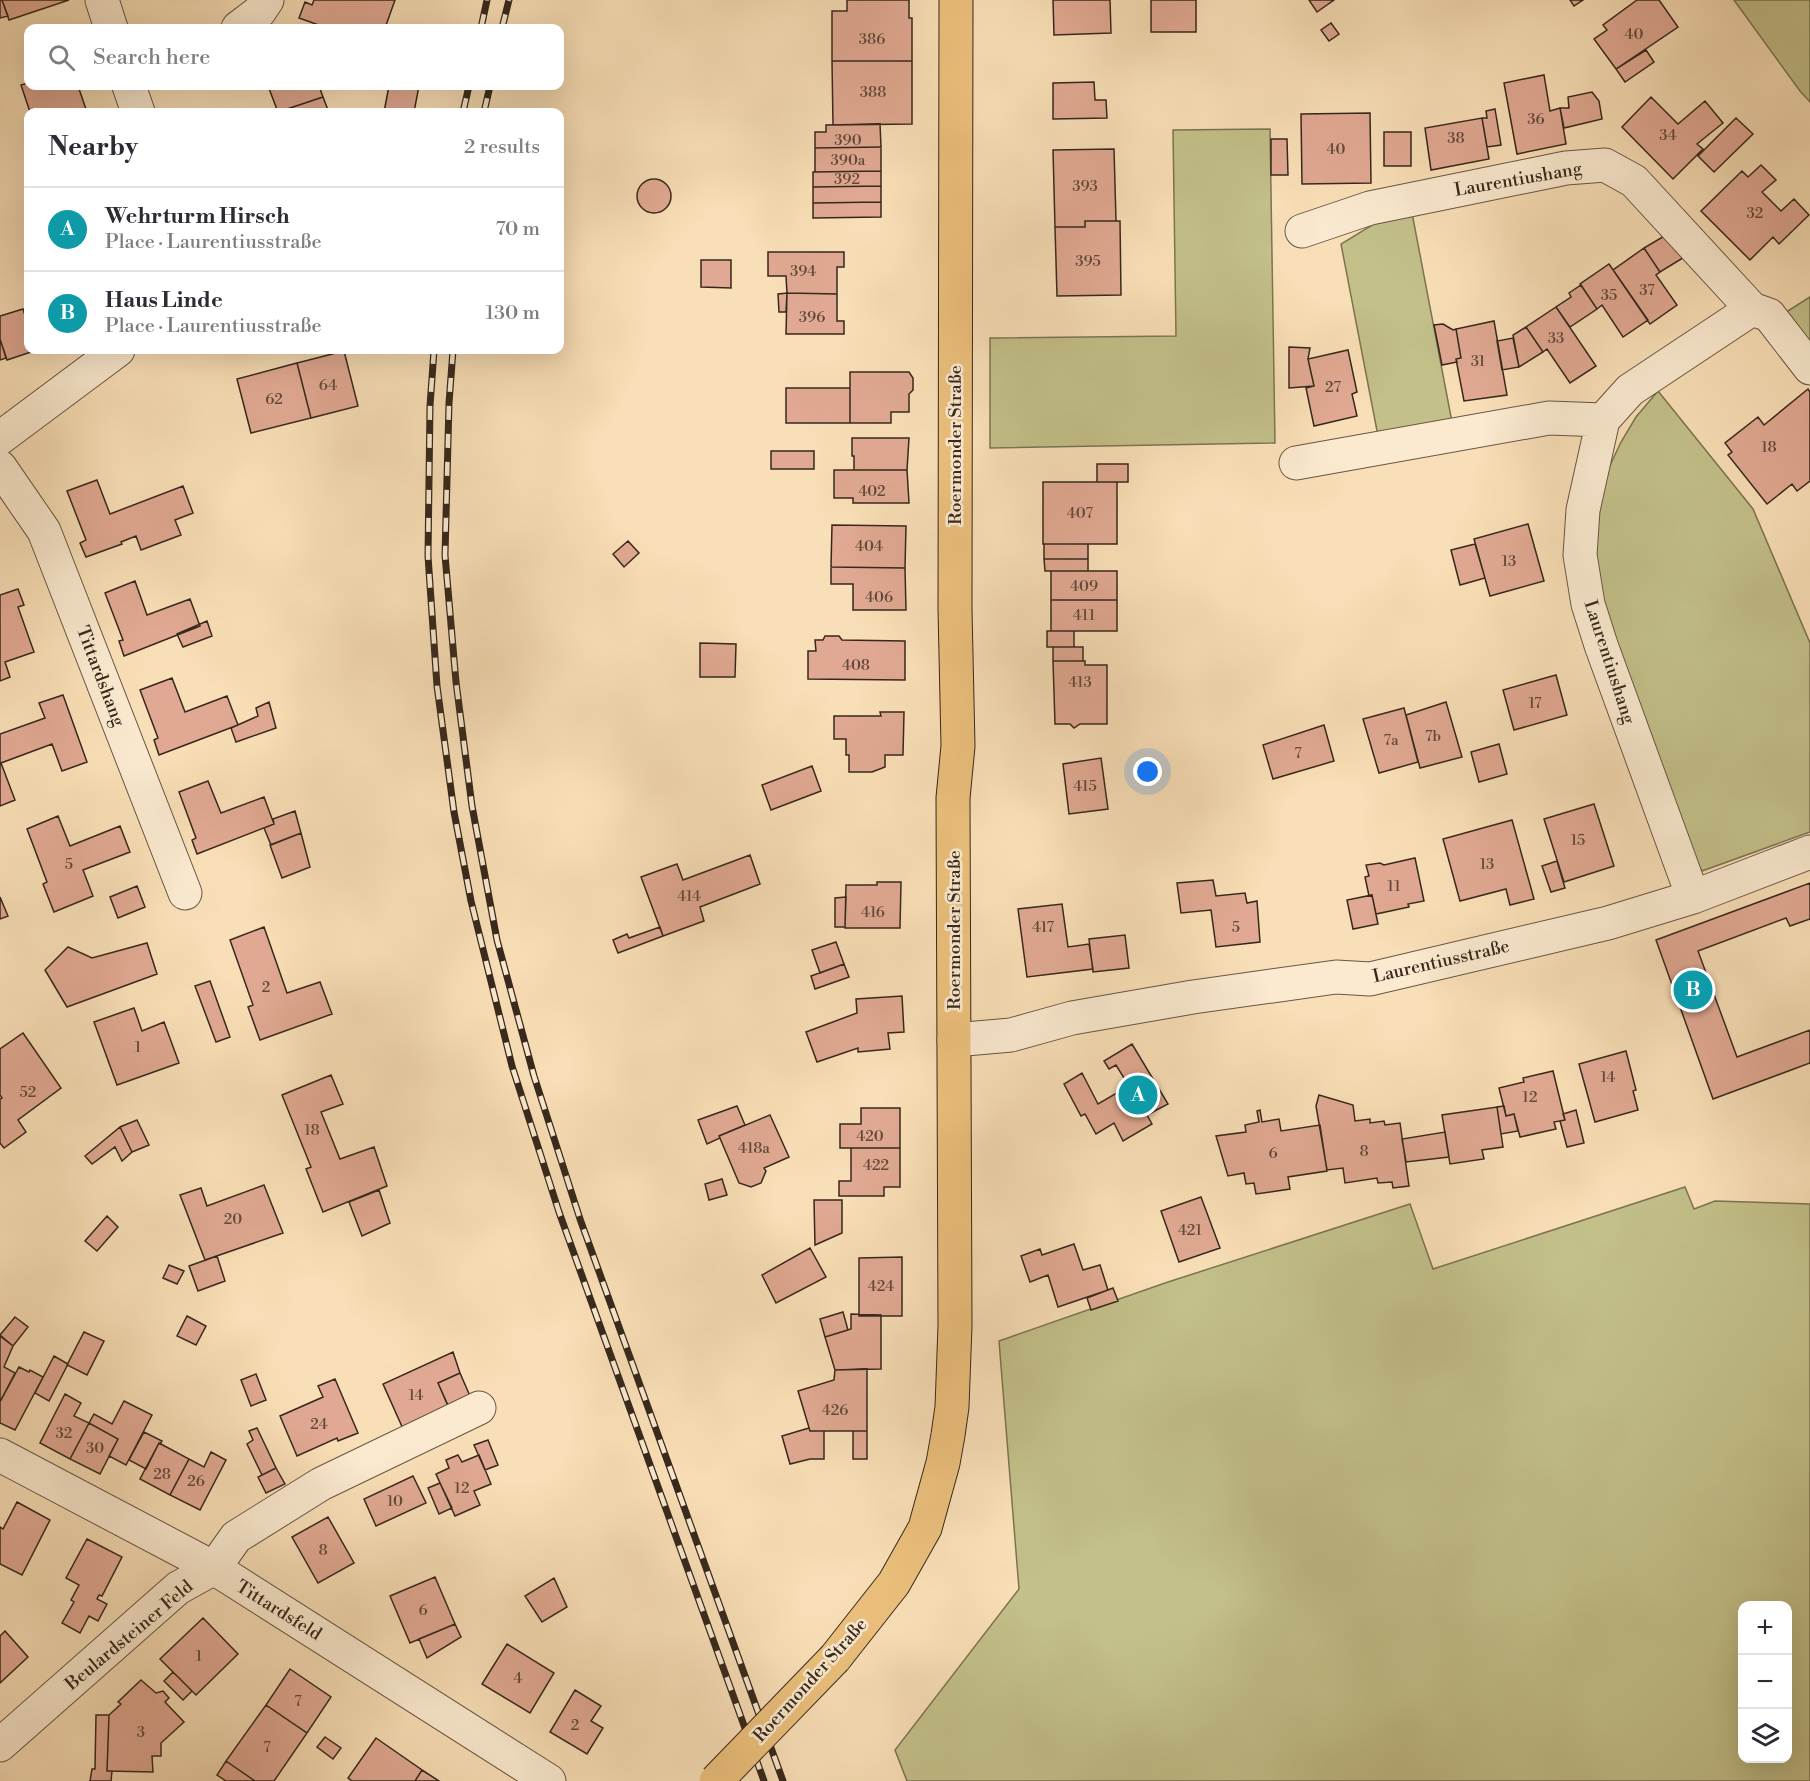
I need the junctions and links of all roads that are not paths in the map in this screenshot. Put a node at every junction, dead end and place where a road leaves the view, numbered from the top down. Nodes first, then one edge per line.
1 (102, 0) edge
2 (267, 0) edge
3 (956, 0) edge
4 (110, 24) edge
5 (243, 24) edge
6 (130, 90) edge
7 (137, 108) edge
8 (1302, 231) dead end
9 (1752, 309) junction
10 (113, 354) edge
11 (1810, 368) edge
12 (1604, 420) junction
13 (0, 438) edge
14 (1296, 463) dead end
15 (3, 479) edge
16 (1810, 852) edge
17 (185, 894) dead end
18 (1693, 897) junction
19 (954, 1040) junction
20 (479, 1408) dead end
21 (0, 1455) edge
22 (214, 1568) junction
23 (0, 1745) edge
24 (549, 1781) edge
25 (716, 1781) edge

1 - 4 street
2 - 5 street
3 - 19 main road, Roermonder Straße
6 - 7 street
8 - 9 street, Laurentiushang
9 - 11 street, Laurentiushang
9 - 12 street, Laurentiushang
10 - 13 street
12 - 14 street
12 - 18 street, Laurentiushang
15 - 17 street, Tittardshang
16 - 18 street, Laurentiusstraße
18 - 19 street, Laurentiusstraße
19 - 25 main road, Roermonder Straße, bridge
20 - 22 street, Beulardsteiner Feld
21 - 22 street, Tittardsfeld
22 - 23 street, Beulardsteiner Feld
22 - 24 street, Tittardsfeld

